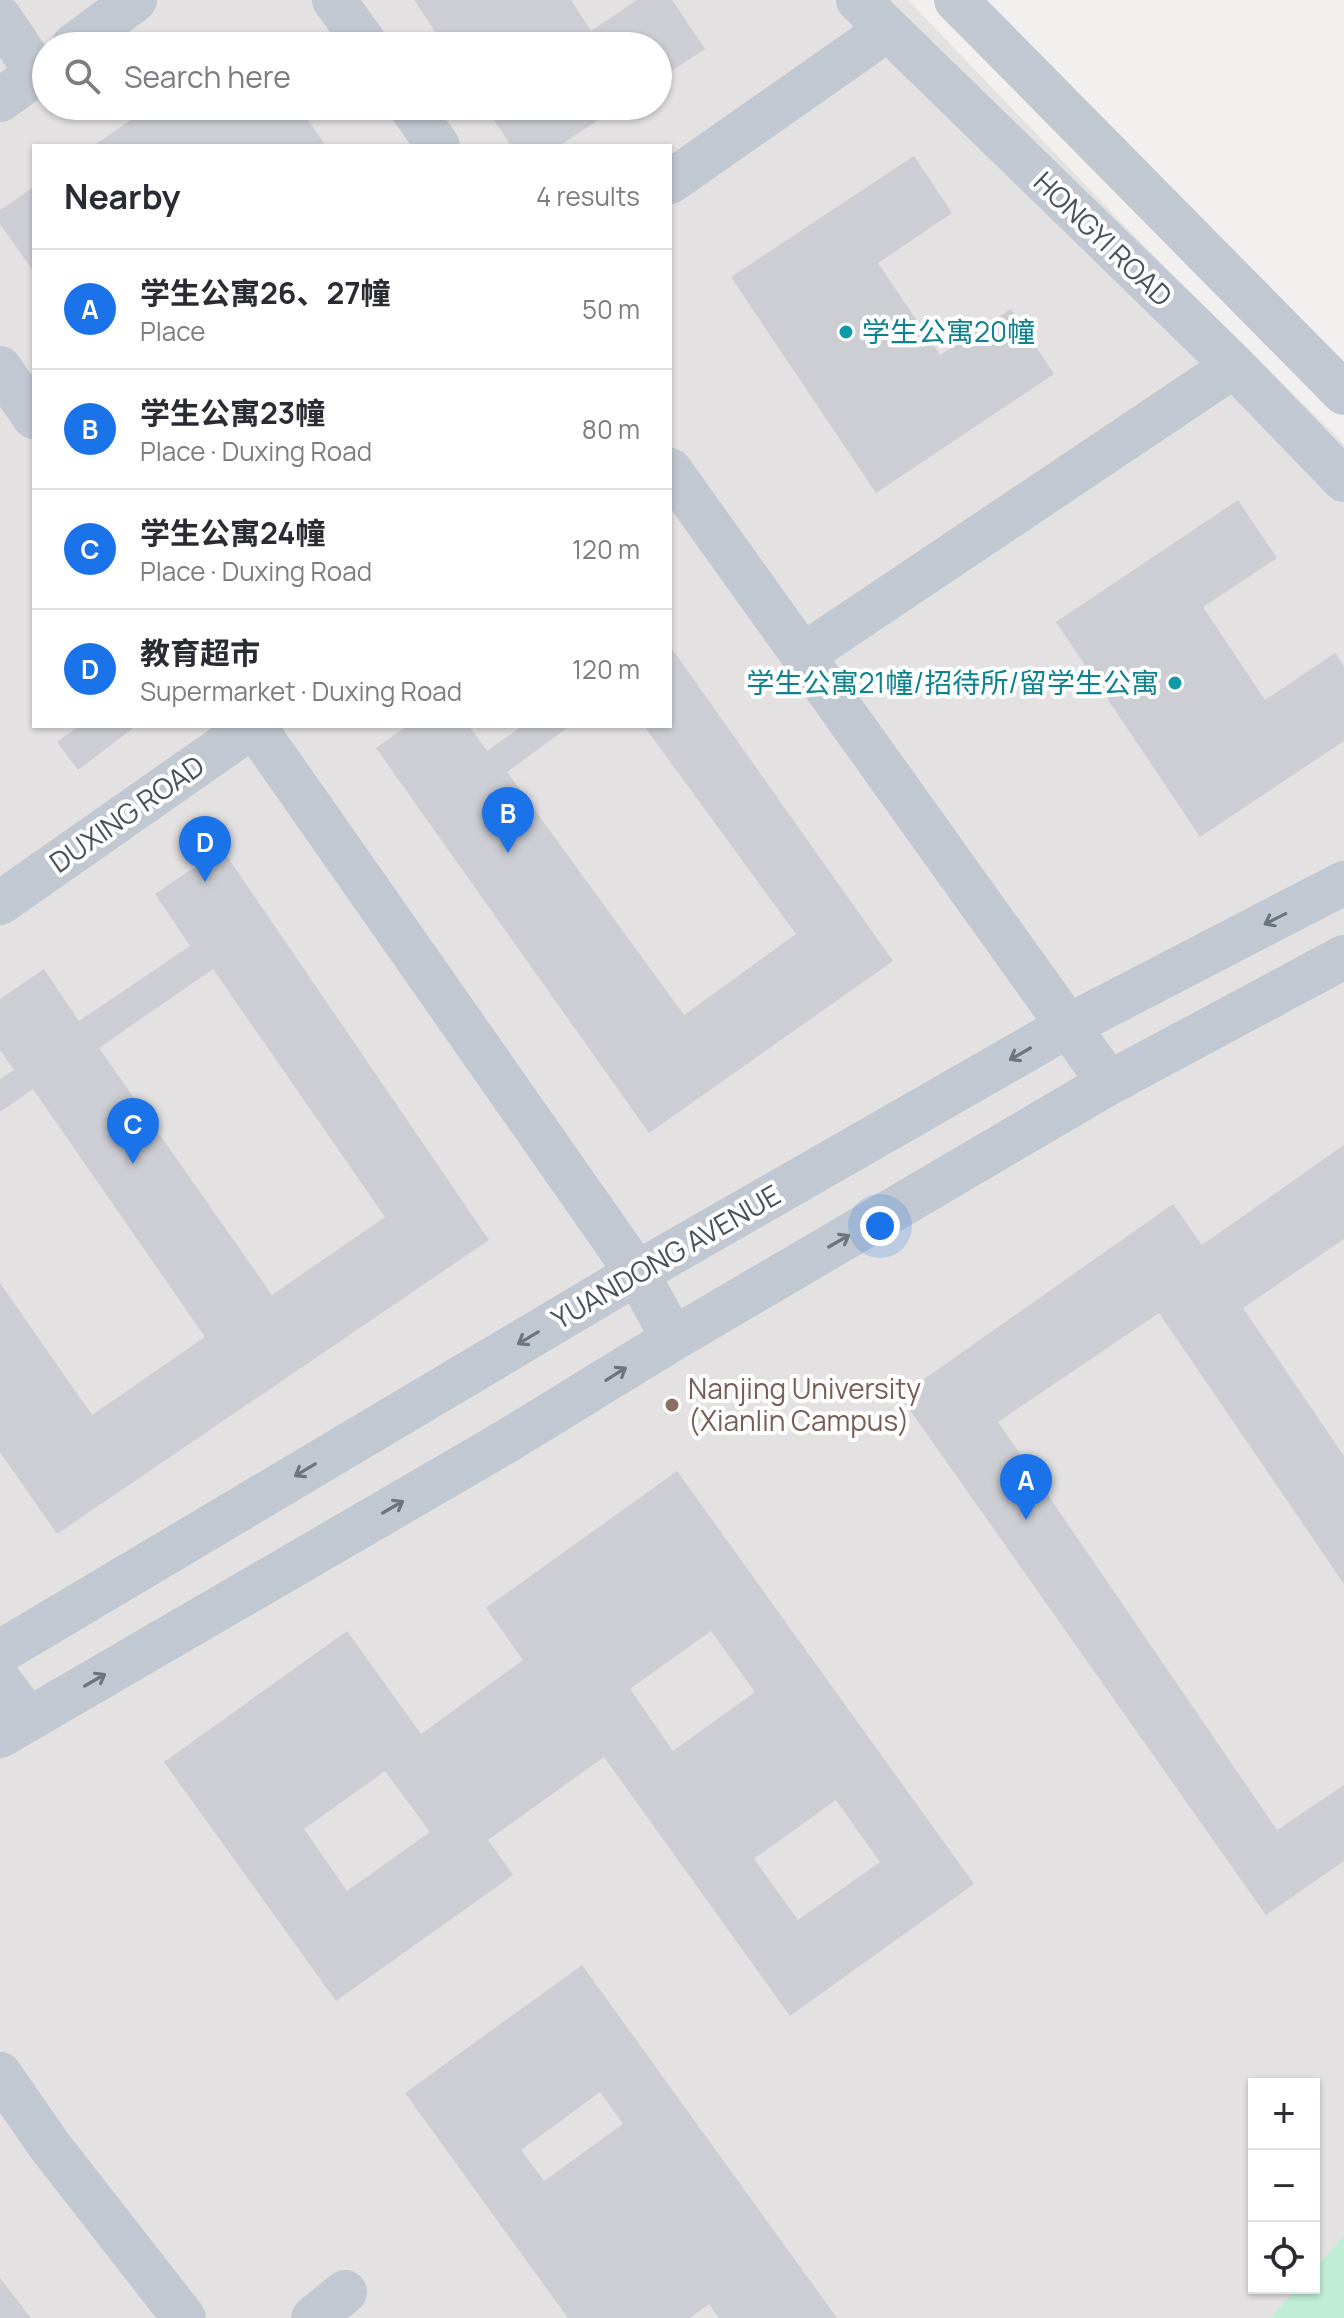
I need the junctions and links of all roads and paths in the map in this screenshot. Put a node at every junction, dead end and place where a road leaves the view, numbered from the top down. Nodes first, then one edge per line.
1 (135, 0) edge
2 (334, 0) edge
3 (956, 0) edge
4 (873, 15) edge
5 (0, 18) edge
6 (92, 32) edge
7 (357, 32) edge
8 (32, 58) edge
9 (32, 77) edge
10 (0, 100) edge
11 (420, 120) edge
12 (437, 144) edge
13 (672, 180) edge
14 (1234, 366) junction
15 (0, 368) edge
16 (1344, 393) edge
17 (32, 414) edge
18 (672, 473) edge
19 (1344, 480) edge
20 (803, 655) junction
21 (251, 728) edge
22 (255, 728) edge
23 (1344, 883) edge
24 (0, 903) edge
25 (1344, 957) edge
26 (1068, 1026) junction
27 (1109, 1083) junction
28 (637, 1273) junction
29 (673, 1339) junction
30 (0, 1652) edge
31 (0, 1681) edge
32 (14, 1728) edge
33 (0, 2074) edge
34 (184, 2318) edge

1 - 6 street
2 - 7 street
3 - 16 street
4 - 13 street
4 - 14 street, HONGYI ROAD
5 - 8 street
9 - 10 street
11 - 12 street
14 - 19 street, HONGYI ROAD
14 - 20 street
15 - 17 street
18 - 20 street
20 - 26 street
21 - 24 street, DUXING ROAD
22 - 28 street
23 -> 26 street, YUANDONG AVENUE
25 - 27 street
26 - 27 street
26 -> 28 street, YUANDONG AVENUE
29 -> 27 street
28 - 29 street
28 -> 30 street, YUANDONG AVENUE
32 -> 29 street
31 - 32 street
33 - 34 street

